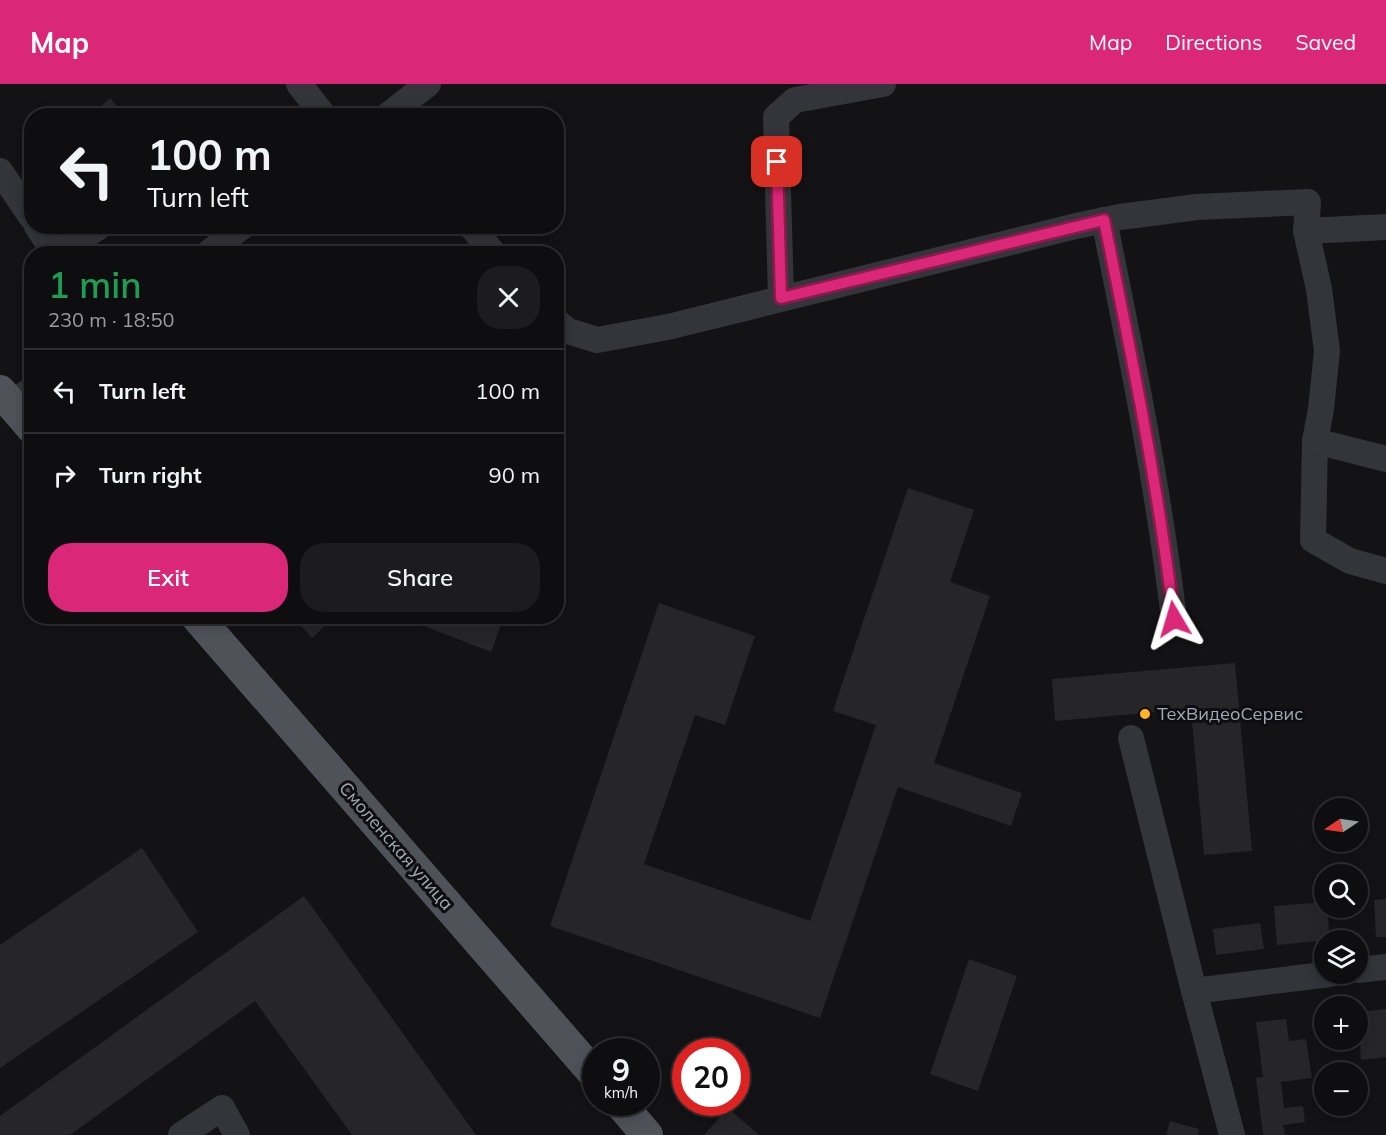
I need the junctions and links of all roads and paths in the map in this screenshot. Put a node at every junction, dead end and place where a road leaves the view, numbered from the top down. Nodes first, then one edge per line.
1 (299, 84) edge
2 (428, 84) edge
3 (883, 84) edge
4 (318, 108) edge
5 (397, 108) edge
6 (0, 171) edge
7 (24, 206) edge
8 (1104, 220) junction
9 (1386, 227) edge
10 (1306, 231) junction
11 (87, 234) edge
12 (233, 234) edge
13 (478, 234) edge
14 (69, 246) edge
15 (217, 246) edge
16 (487, 246) edge
17 (781, 298) junction
18 (564, 328) edge
19 (14, 395) edge
20 (24, 413) edge
21 (1315, 441) junction
22 (1386, 459) edge
23 (1386, 571) edge
24 (1174, 619) dead end
25 (203, 624) edge
26 (1131, 738) dead end
27 (1386, 967) edge
28 (1368, 969) edge
29 (1314, 976) edge
30 (1194, 991) junction
31 (582, 1060) edge
32 (631, 1116) edge
33 (181, 1135) edge
34 (237, 1135) edge
35 (647, 1135) edge
36 (1232, 1135) edge

1 - 4 street
2 - 5 street
3 - 17 street
6 - 7 street
8 - 10 street
8 - 17 street
8 - 24 street
9 - 10 street
10 - 21 street
11 - 14 street
12 - 15 street
13 - 16 street
17 - 18 street
19 - 20 main road
21 - 22 street
21 - 23 street
25 - 31 main road, Смоленская улица
26 - 30 street
27 - 28 street
29 - 30 street
30 - 36 street
32 - 35 main road
33 - 34 street

